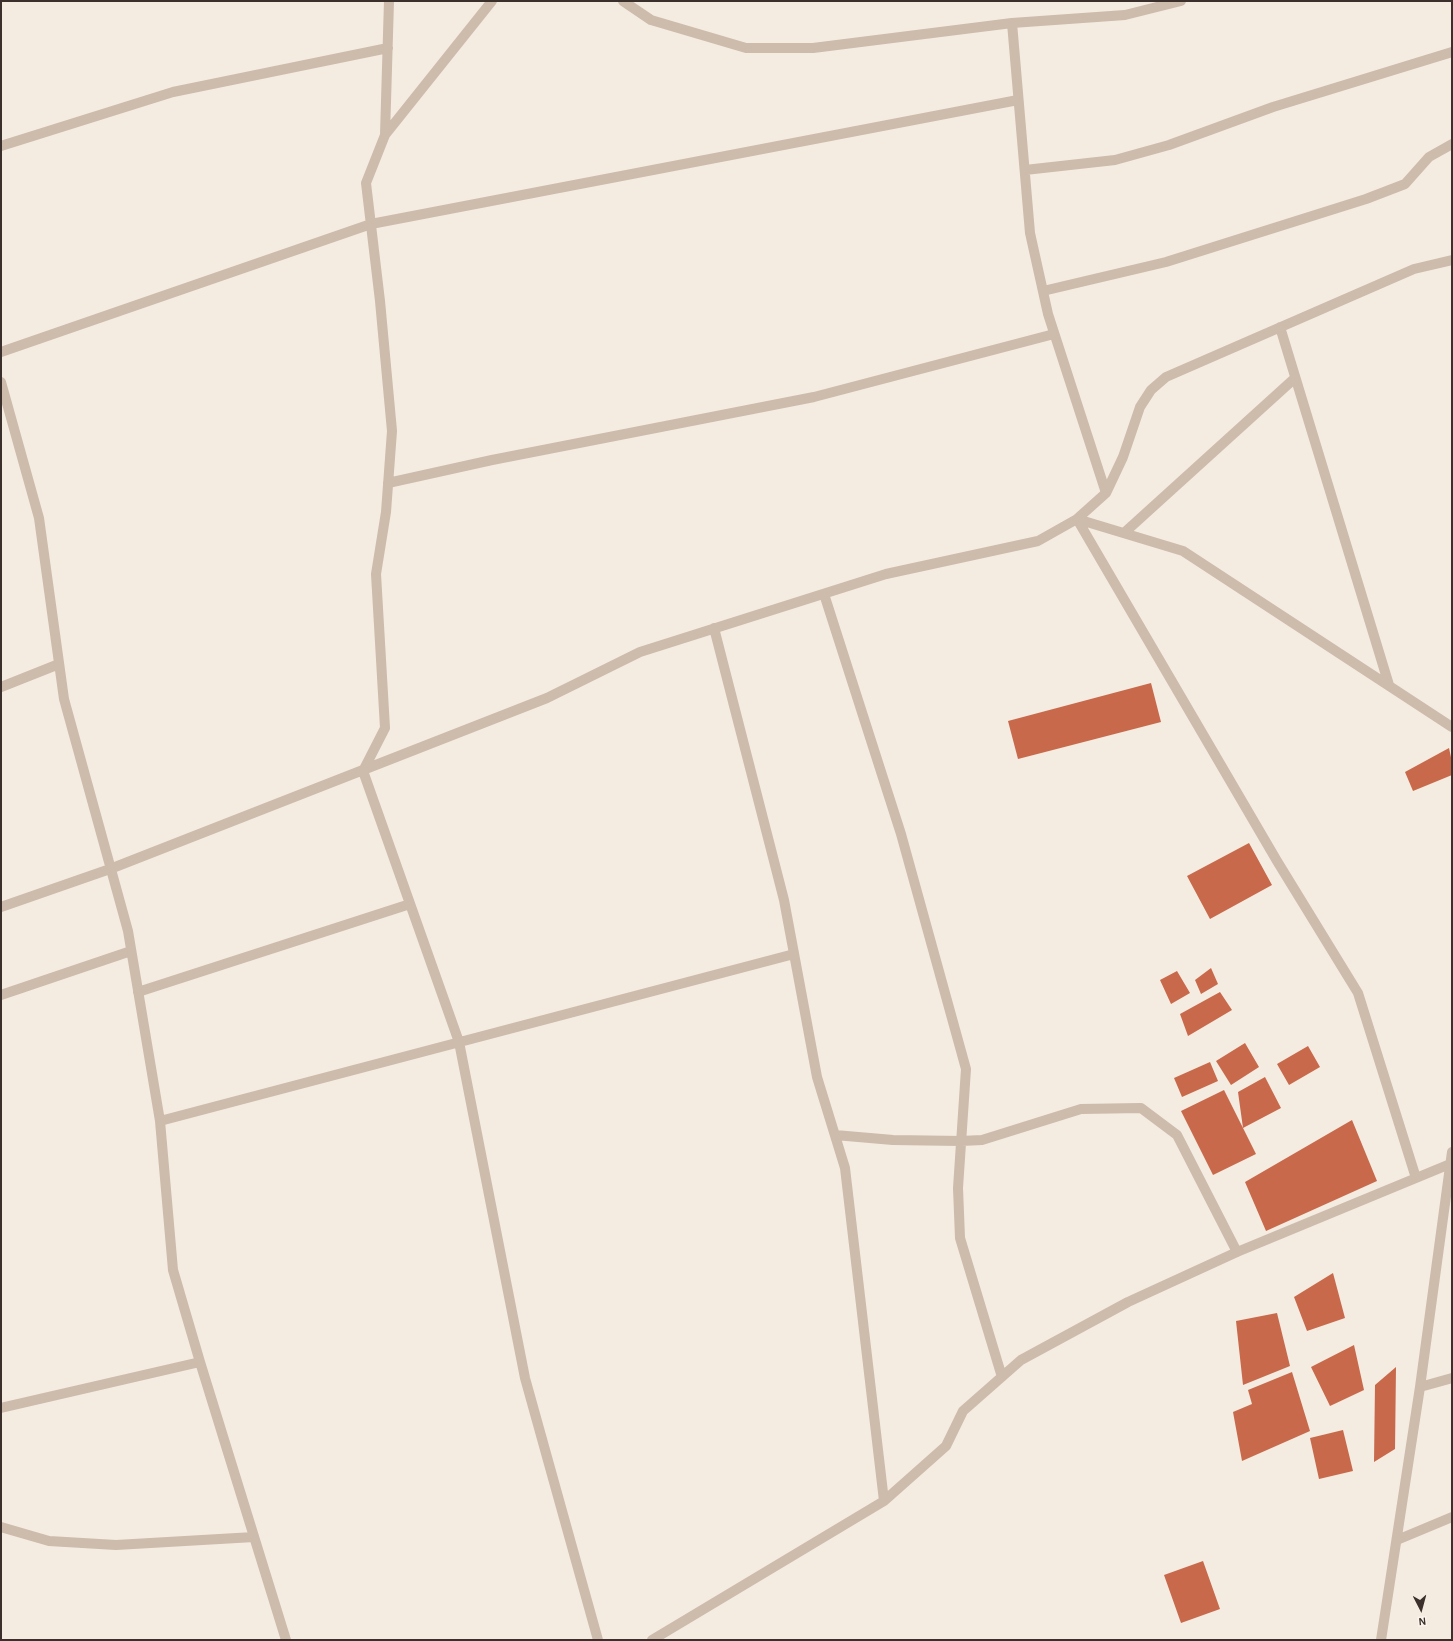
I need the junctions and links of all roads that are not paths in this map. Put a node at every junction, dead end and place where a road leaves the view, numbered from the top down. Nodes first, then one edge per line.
1 (389, 1) edge
2 (492, 1) edge
3 (623, 1) edge
4 (1181, 1) edge
5 (1012, 23) junction
6 (388, 48) junction
7 (1452, 52) edge
8 (1018, 100) junction
9 (385, 135) junction
10 (1452, 144) edge
11 (1, 146) edge
12 (1025, 170) junction
13 (371, 224) junction
14 (1452, 260) edge
15 (1043, 291) junction
16 (1280, 327) junction
17 (1054, 334) junction
18 (1, 352) edge
19 (1295, 378) junction
20 (1, 382) edge
21 (388, 483) junction
22 (1106, 493) junction
23 (1077, 519) junction
24 (1124, 533) junction
25 (824, 594) junction
26 (714, 628) junction
27 (59, 664) junction
28 (1389, 686) junction
29 (1, 687) edge
30 (1452, 727) edge
31 (363, 770) junction
32 (110, 869) junction
33 (410, 904) junction
34 (1, 908) edge
35 (131, 951) junction
36 (794, 954) junction
37 (138, 992) junction
38 (1, 995) edge
39 (459, 1042) junction
40 (160, 1121) junction
41 (835, 1135) junction
42 (961, 1141) junction
43 (1452, 1152) edge
44 (1450, 1164) junction
45 (1416, 1178) junction
46 (1443, 1210) junction
47 (1452, 1219) edge
48 (1237, 1252) junction
49 (200, 1362) junction
50 (1002, 1377) junction
51 (1452, 1378) edge
52 (1420, 1386) junction
53 (1, 1408) edge
54 (884, 1501) junction
55 (1452, 1517) edge
56 (1, 1527) edge
57 (254, 1537) junction
58 (1397, 1540) junction
59 (286, 1640) edge
60 (598, 1640) edge
61 (652, 1640) edge
62 (1381, 1640) edge

1 - 6 street
2 - 9 street
3 - 5 street
4 - 5 street
5 - 8 street
6 - 9 street
6 - 11 street
7 - 12 street
8 - 12 street
8 - 13 street
9 - 13 street
10 - 15 street
12 - 15 street
13 - 18 street
13 - 21 street
14 - 16 street
15 - 17 street
16 - 19 street
16 - 22 street
17 - 21 street
17 - 22 street
19 - 24 street
19 - 28 street
20 - 27 street
21 - 31 street
22 - 23 street
23 - 24 street
23 - 25 street
23 - 45 street
24 - 28 street
25 - 26 street
25 - 42 street
26 - 31 street
26 - 36 street
27 - 29 street
27 - 32 street
28 - 30 street
31 - 32 street
31 - 33 street
32 - 34 street
32 - 35 street
33 - 37 street
33 - 39 street
35 - 37 street
35 - 38 street
36 - 39 street
36 - 41 street
37 - 40 street
39 - 40 street
39 - 60 street
40 - 49 street
41 - 42 street
41 - 54 street
42 - 48 street
42 - 50 street
43 - 44 street
44 - 45 street
44 - 46 street
45 - 48 street
46 - 47 street
46 - 52 street
48 - 50 street
49 - 53 street
49 - 57 street
50 - 54 street
51 - 52 street
52 - 58 street
54 - 61 street
55 - 58 street
56 - 57 street
57 - 59 street
58 - 62 street

